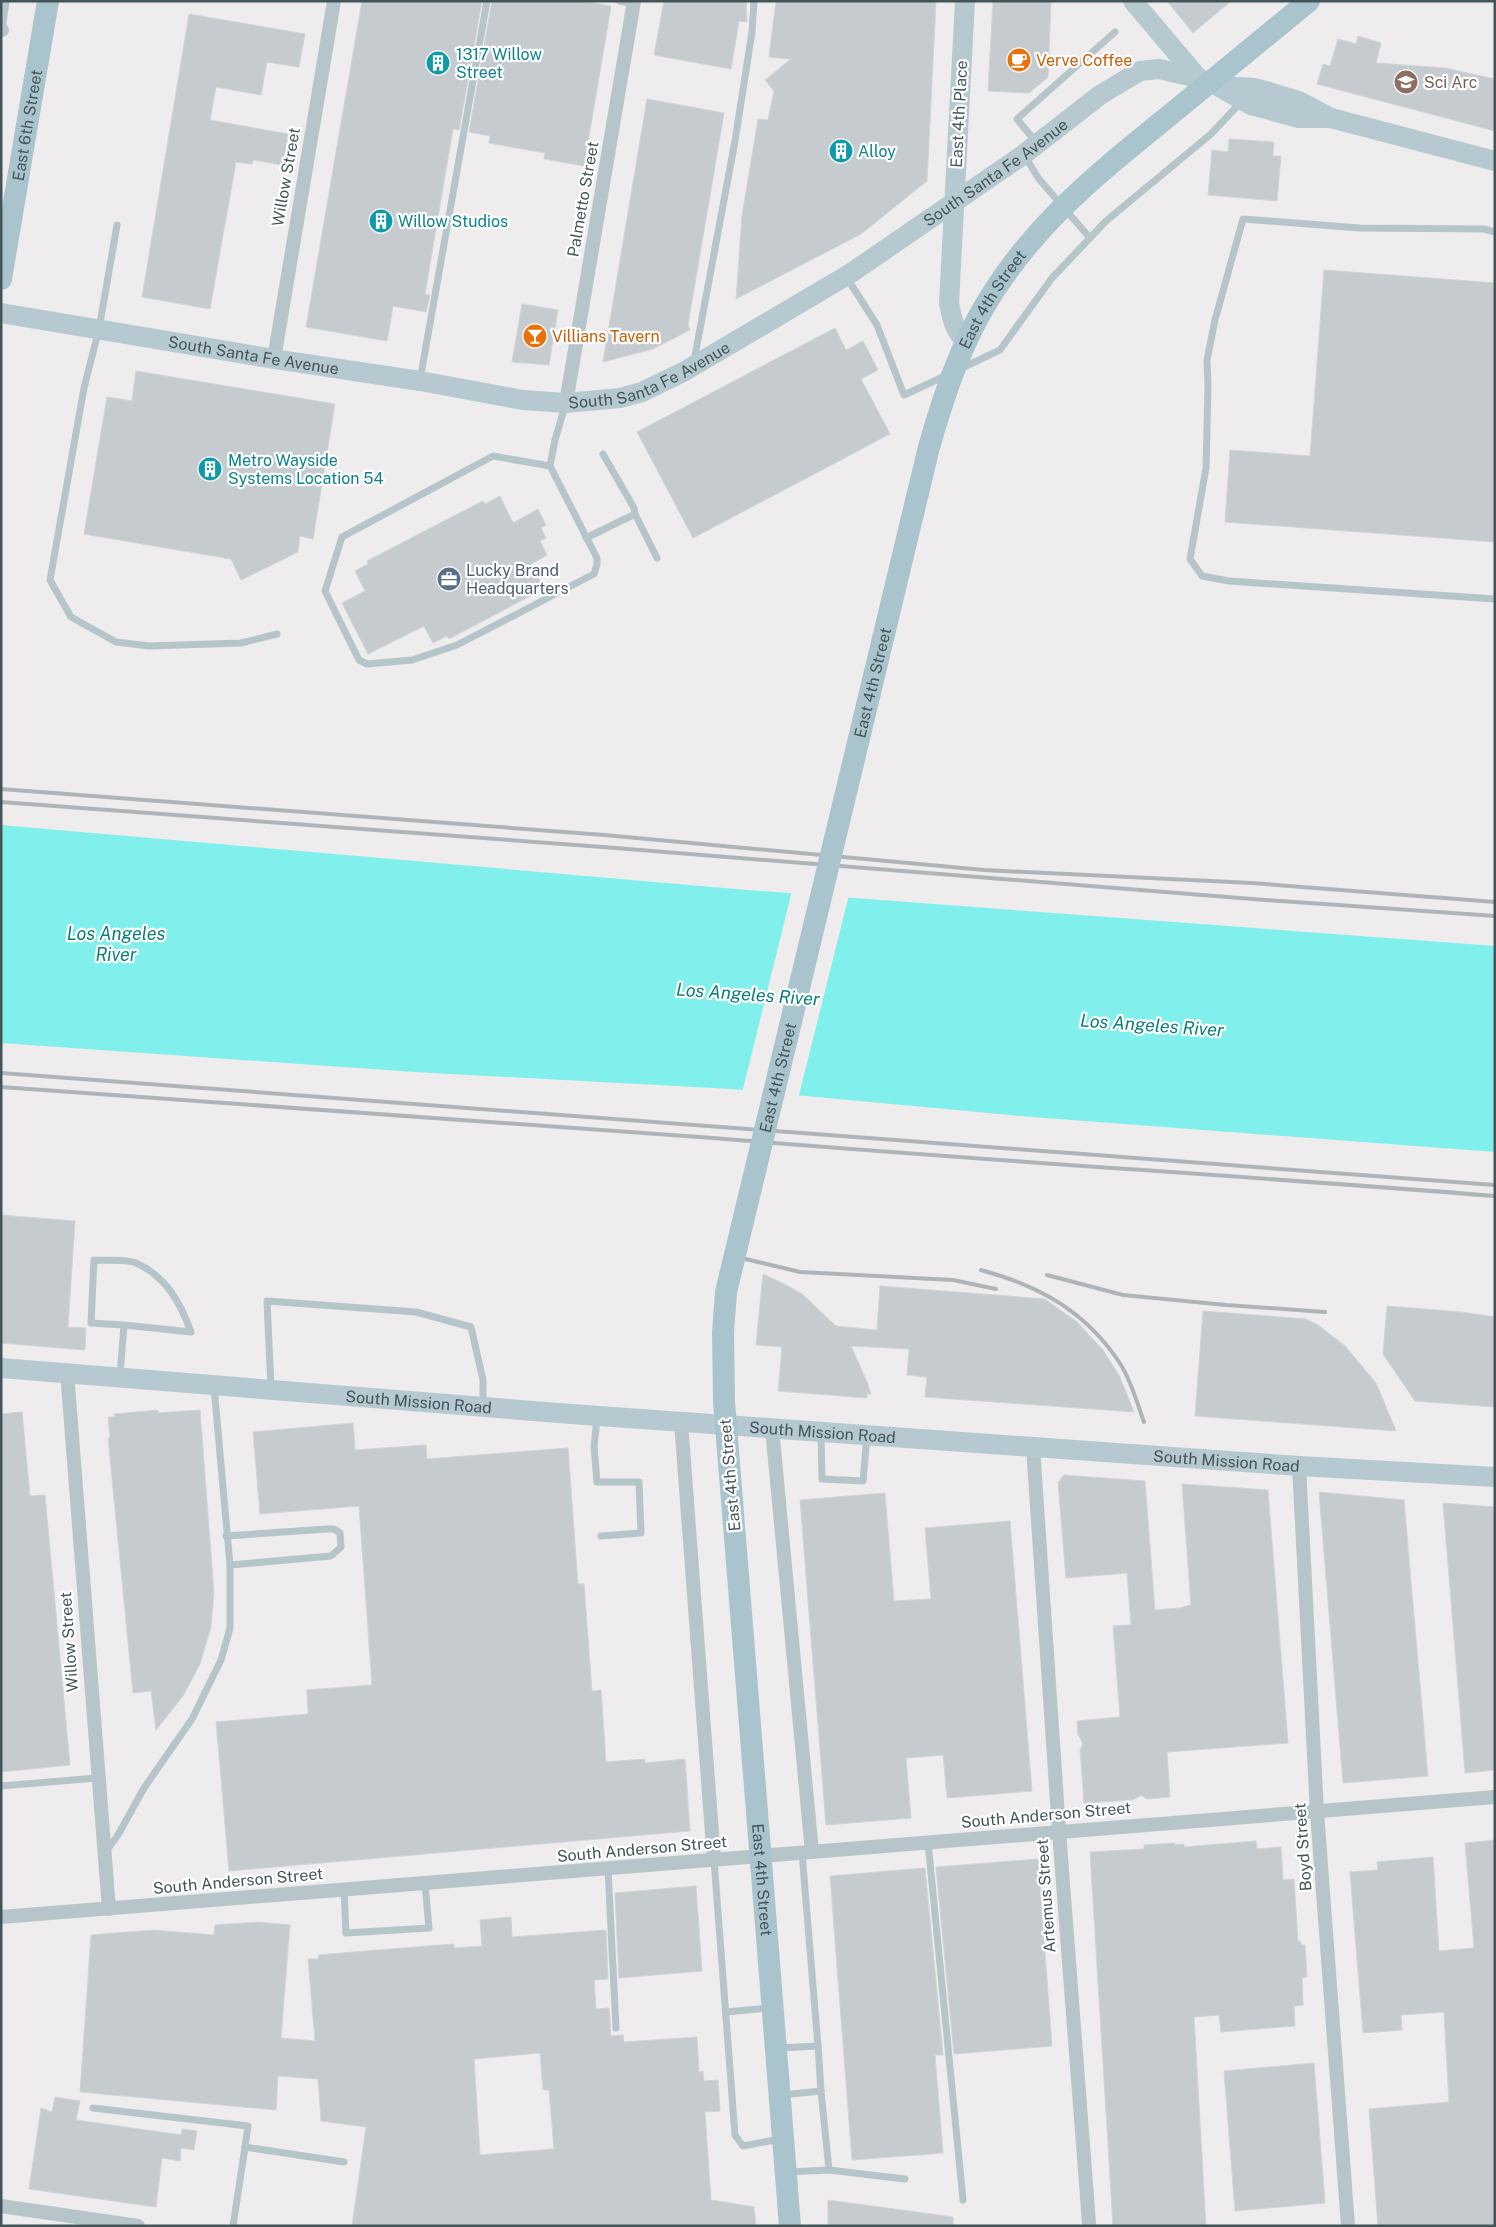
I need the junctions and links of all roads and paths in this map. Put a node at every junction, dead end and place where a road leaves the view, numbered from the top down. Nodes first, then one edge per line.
1 (6, 1) edge
2 (48, 1) edge
3 (334, 1) edge
4 (487, 1) edge
5 (754, 1) edge
6 (965, 1) edge
7 (1132, 1) edge
8 (1309, 1) edge
9 (629, 2) edge
10 (1, 31) edge
11 (1115, 32) dead end
12 (1207, 82) junction
13 (1243, 100) junction
14 (1332, 118) junction
15 (1031, 150) junction
16 (1495, 161) edge
17 (117, 224) dead end
18 (1495, 232) edge
19 (1090, 238) junction
20 (845, 276) junction
21 (1, 279) edge
22 (1, 313) edge
23 (99, 329) junction
24 (966, 341) junction
25 (274, 359) junction
26 (693, 366) junction
27 (420, 381) junction
28 (566, 403) junction
29 (603, 454) dead end
30 (550, 466) junction
31 (635, 514) junction
32 (586, 538) junction
33 (657, 558) dead end
34 (1495, 599) edge
35 (277, 634) dead end
36 (124, 1324) junction
37 (1, 1368) edge
38 (66, 1372) junction
39 (120, 1377) junction
40 (214, 1384) junction
41 (271, 1390) junction
42 (483, 1407) junction
43 (597, 1416) junction
44 (681, 1422) junction
45 (772, 1428) junction
46 (820, 1432) junction
47 (867, 1435) junction
48 (1033, 1447) junction
49 (1299, 1466) junction
50 (1495, 1477) edge
51 (226, 1536) junction
52 (601, 1536) dead end
53 (230, 1565) junction
54 (97, 1778) junction
55 (1, 1786) edge
56 (1495, 1796) edge
57 (1317, 1812) junction
58 (1059, 1831) junction
59 (928, 1842) junction
60 (104, 1852) junction
61 (807, 1853) junction
62 (760, 1857) junction
63 (714, 1860) junction
64 (608, 1869) junction
65 (425, 1884) junction
66 (344, 1890) junction
67 (109, 1909) junction
68 (1, 1917) edge
69 (772, 2008) junction
70 (726, 2012) junction
71 (616, 2028) dead end
72 (818, 2046) junction
73 (776, 2048) junction
74 (821, 2092) junction
75 (779, 2095) junction
76 (93, 2108) dead end
77 (783, 2139) junction
78 (246, 2148) junction
79 (344, 2162) dead end
80 (829, 2170) junction
81 (786, 2172) junction
82 (905, 2178) dead end
83 (963, 2200) dead end
84 (1, 2206) edge
85 (1089, 2223) dead end
86 (138, 2226) edge
87 (233, 2226) edge
88 (790, 2226) edge
89 (1348, 2226) edge

1 - 10 lane
2 - 21 main road, East 6th Street
3 - 25 street, Willow Street
4 - 27 lane
5 - 26 lane
6 - 24 street, East 4th Place, bridge
7 - 12 street
8 - 24 main road, East 4th Street, bridge
9 - 28 street, Palmetto Street
11 - 15 lane
12 - 13 street, South Santa Fe Avenue
12 - 14 street, South Santa Fe Avenue
12 - 15 street, South Santa Fe Avenue
13 - 14 street, South Santa Fe Avenue
13 - 19 lane
14 - 16 street, South Santa Fe Avenue
15 - 19 lane
15 - 20 street, South Santa Fe Avenue
17 - 23 lane
18 - 34 lane
19 - 20 lane
20 - 26 street, South Santa Fe Avenue
22 - 23 street, South Santa Fe Avenue
23 - 25 street, South Santa Fe Avenue
23 - 35 lane
24 - 62 main road, East 4th Street, bridge
25 - 27 street, South Santa Fe Avenue
26 - 28 street, South Santa Fe Avenue
27 - 28 street, South Santa Fe Avenue
28 - 30 lane
29 - 31 lane
30 - 32 lane
30 - 32 lane
31 - 32 lane
31 - 33 lane
36 - 36 lane
36 - 39 lane
37 - 38 street, South Mission Road
38 - 39 street, South Mission Road
38 - 54 street, Willow Street
39 - 40 street, South Mission Road
40 - 41 street, South Mission Road
40 - 51 lane
41 - 42 street, South Mission Road
41 - 42 lane
42 - 43 street, South Mission Road
43 - 44 street, South Mission Road
43 - 52 lane
44 - 45 street, South Mission Road
44 - 63 street
45 - 46 street, South Mission Road
45 - 61 street
46 - 47 street, South Mission Road
46 - 47 lane
47 - 48 street, South Mission Road
48 - 49 street, South Mission Road
48 - 58 street, Artemus Street
49 - 50 street, South Mission Road
49 - 57 street, Boyd Street
51 - 53 lane
51 - 53 lane
53 - 60 lane
54 - 55 lane
54 - 60 street, Willow Street
56 - 57 street, South Anderson Street
57 - 58 street, South Anderson Street
57 - 89 street, Boyd Street
58 - 59 street, South Anderson Street
58 - 85 street, Artemus Street
59 - 61 street, South Anderson Street
59 - 83 lane
60 - 67 street, Willow Street
61 - 62 street, South Anderson Street
61 - 72 lane
62 - 63 street, South Anderson Street
62 - 69 main road, East 4th Street
63 - 64 street, South Anderson Street
63 - 70 lane
64 - 65 street, South Anderson Street
64 - 71 lane
65 - 66 street, South Anderson Street
65 - 66 lane
66 - 67 street, South Anderson Street
67 - 68 street, South Anderson Street
69 - 70 lane
69 - 73 main road, East 4th Street
70 - 77 lane
72 - 73 lane
72 - 74 lane
73 - 75 main road, East 4th Street
74 - 75 lane
74 - 80 lane
75 - 77 main road, East 4th Street
76 - 78 lane
77 - 81 main road, East 4th Street
78 - 79 lane
78 - 87 lane
80 - 81 lane
80 - 82 lane
81 - 88 main road, East 4th Street
84 - 86 street

